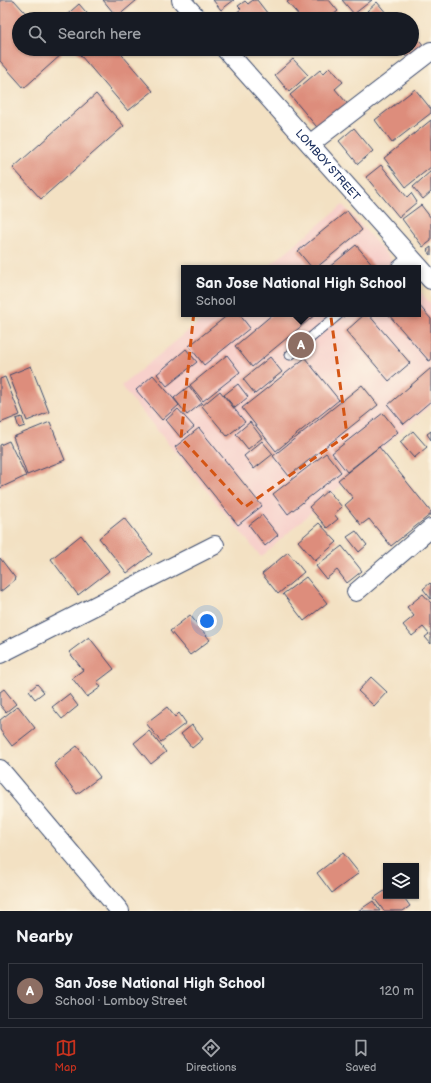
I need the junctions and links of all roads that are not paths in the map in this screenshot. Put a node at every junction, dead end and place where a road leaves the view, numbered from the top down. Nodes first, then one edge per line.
1 (183, 1) edge
2 (192, 12) edge
3 (431, 51) edge
4 (231, 56) edge
5 (310, 144) junction
6 (409, 256) junction
7 (398, 265) edge
8 (417, 265) edge
9 (421, 269) edge
10 (431, 280) edge
11 (335, 317) edge
12 (290, 355) dead end
13 (431, 528) edge
14 (215, 545) dead end
15 (356, 592) dead end
16 (0, 654) edge
17 (0, 769) edge
18 (120, 911) edge

1 - 2 street
3 - 5 street
4 - 5 street, LOMBOY STREET
5 - 6 street, LOMBOY STREET
6 - 7 lane
6 - 8 street, LOMBOY STREET
9 - 10 street, LOMBOY STREET
11 - 12 lane
13 - 15 street
14 - 16 street
17 - 18 street

